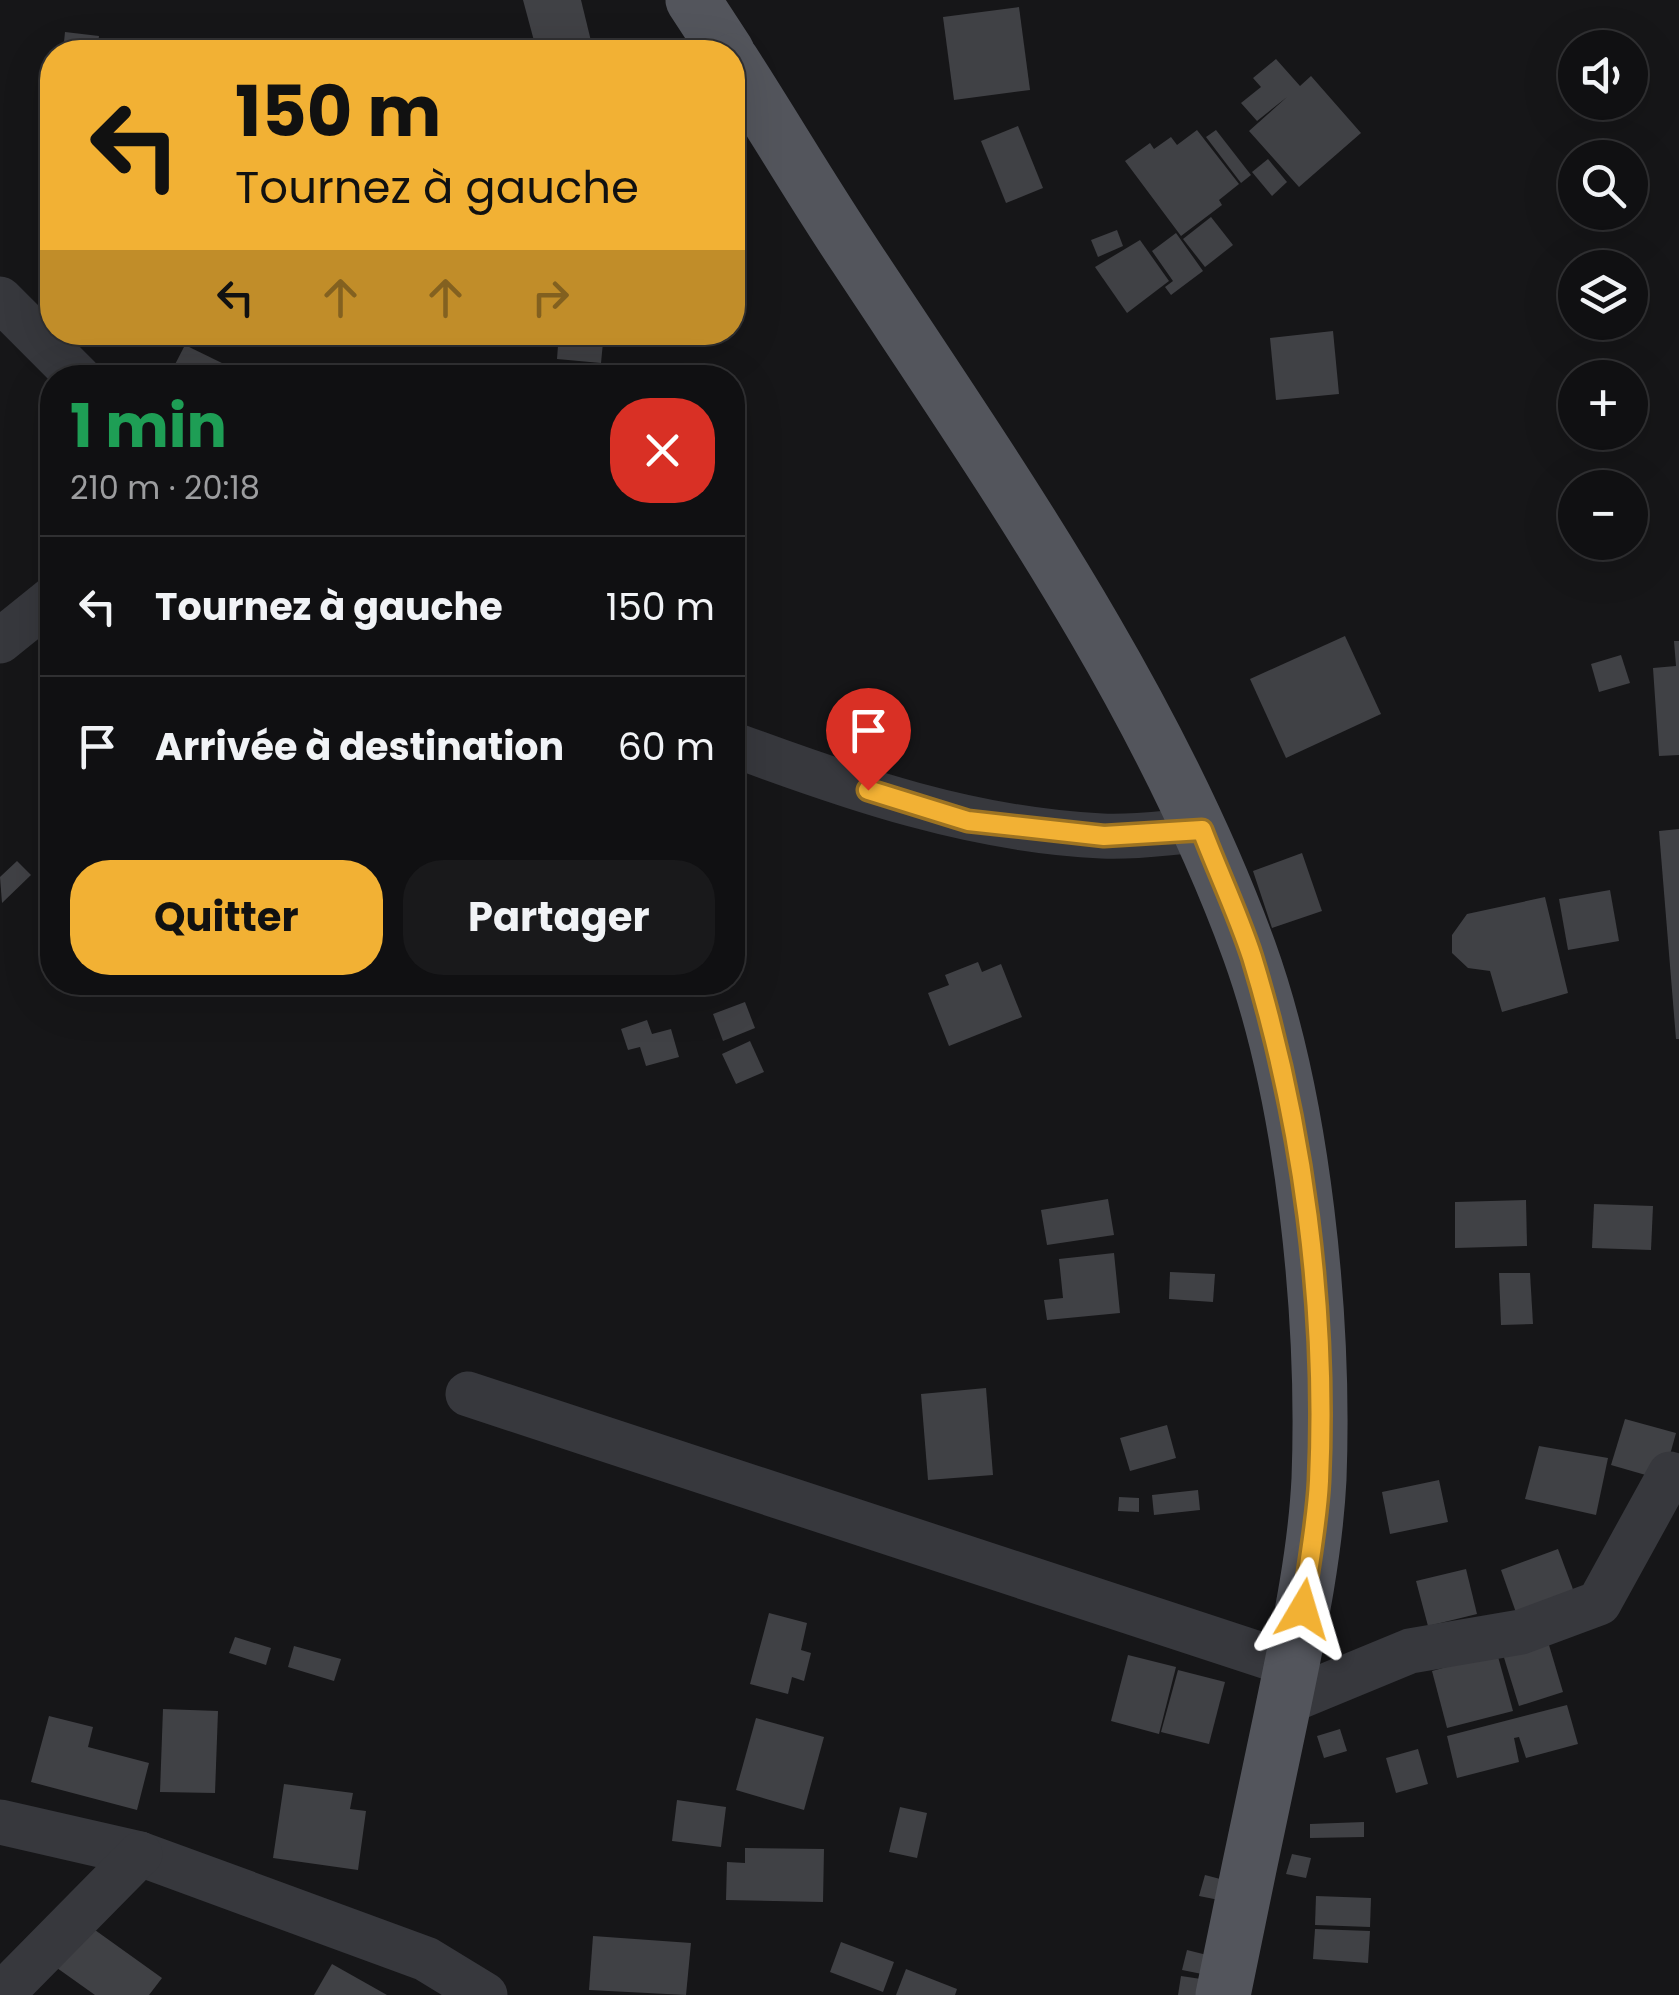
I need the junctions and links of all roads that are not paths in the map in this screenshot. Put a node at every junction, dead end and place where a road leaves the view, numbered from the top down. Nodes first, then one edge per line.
1 (693, 0) edge
2 (719, 40) edge
3 (745, 82) edge
4 (0, 300) edge
5 (40, 339) edge
6 (46, 345) edge
7 (67, 365) edge
8 (40, 609) edge
9 (0, 641) edge
10 (745, 749) edge
11 (1202, 830) junction
12 (468, 1394) dead end
13 (1679, 1477) edge
14 (1288, 1684) junction
15 (0, 1822) edge
16 (140, 1854) junction
17 (1, 1995) edge
18 (485, 1995) edge
19 (1222, 1995) edge

1 - 2 main road
3 - 11 main road
4 - 5 street
6 - 7 street
8 - 9 street
10 - 11 street
11 - 14 main road
12 - 14 street
13 - 14 street
14 - 19 main road
15 - 16 street
16 - 17 street
16 - 18 street

